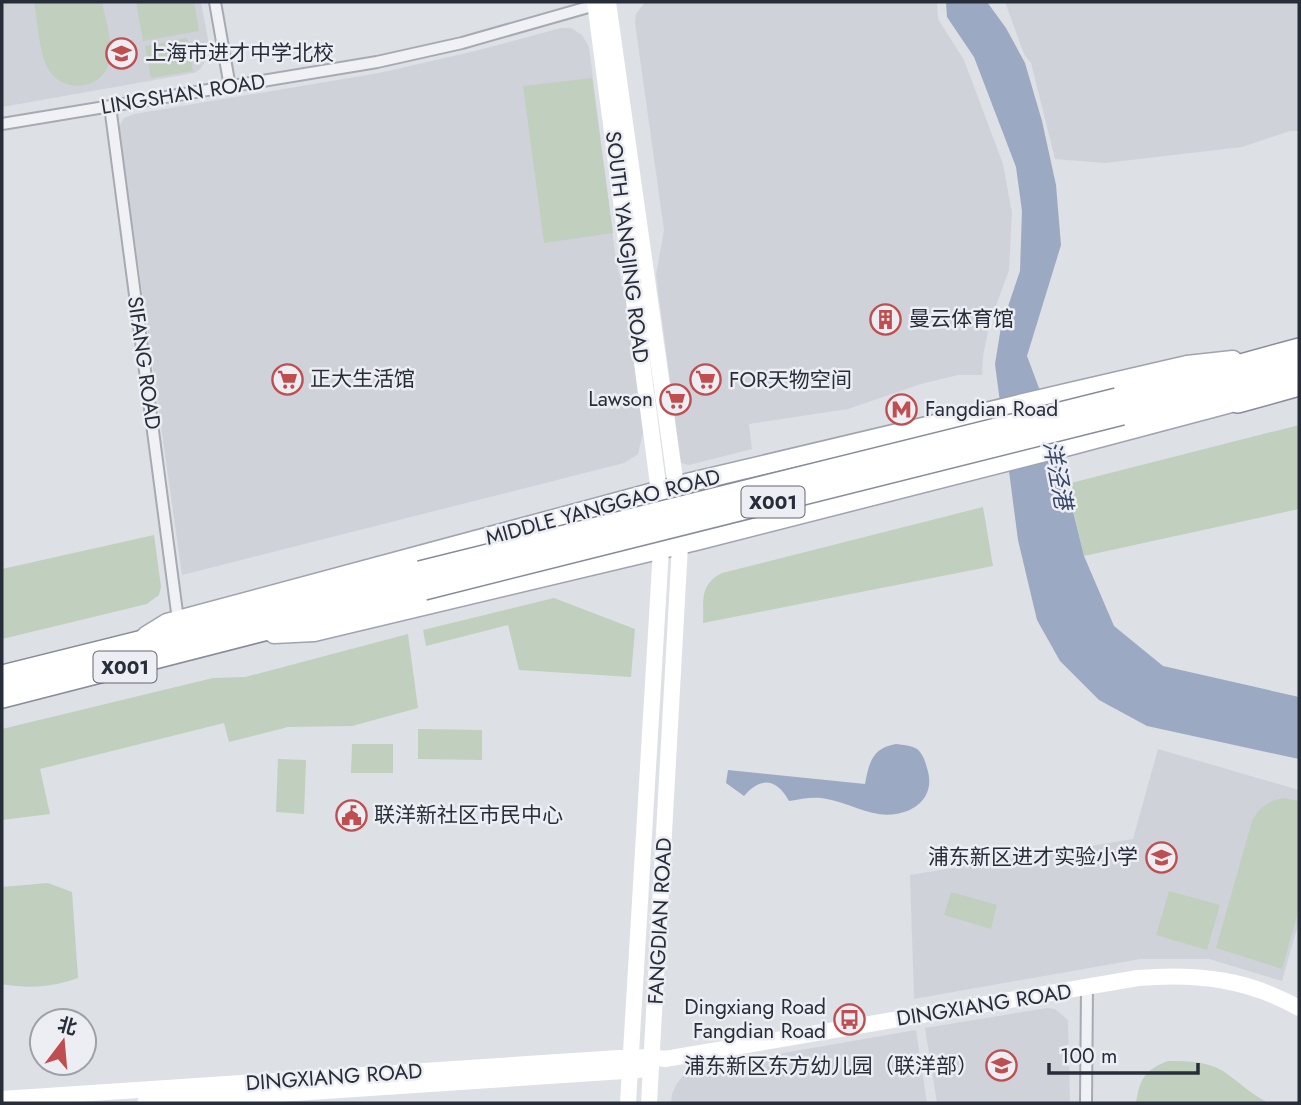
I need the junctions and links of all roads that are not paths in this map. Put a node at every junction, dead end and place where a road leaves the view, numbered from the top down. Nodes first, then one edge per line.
1 (215, 2) edge
2 (601, 3) edge
3 (230, 87) junction
4 (110, 106) junction
5 (2, 124) edge
6 (1294, 357) edge
7 (1299, 383) edge
8 (1238, 402) joint
9 (668, 489) junction
10 (680, 545) junction
11 (655, 550) junction
12 (422, 580) junction
13 (178, 620) junction
14 (247, 635) junction
15 (135, 643) junction
16 (2, 676) edge
17 (2, 697) edge
18 (1087, 988) junction
19 (1299, 1008) edge
20 (656, 1062) junction
21 (630, 1064) junction
22 (208, 1096) edge
23 (2, 1099) edge
24 (145, 1103) edge
25 (628, 1103) edge
26 (649, 1103) edge
27 (1086, 1103) edge

1 - 3 street
2 - 3 street, LINGSHAN ROAD
2 - 9 main road, SOUTH YANGJING ROAD
3 - 4 street, LINGSHAN ROAD
4 - 5 street, LINGSHAN ROAD
4 - 13 street, SIFANG ROAD
6 - 9 main road, MIDDLE YANGGAO ROAD / X001
6 - 12 highway, MIDDLE YANGGAO ROAD / X001, bridge
7 - 8 highway
8 - 10 main road, MIDDLE YANGGAO ROAD / X001
9 - 10 main road, FANGDIAN ROAD
9 - 11 main road, FANGDIAN ROAD
9 - 13 main road, MIDDLE YANGGAO ROAD / X001
10 - 11 main road, MIDDLE YANGGAO ROAD
10 - 20 main road, FANGDIAN ROAD
11 - 14 main road, MIDDLE YANGGAO ROAD / X001
11 - 21 main road, FANGDIAN ROAD
12 - 14 highway, MIDDLE YANGGAO ROAD
12 - 15 highway, MIDDLE YANGGAO ROAD / X001
13 - 15 main road, MIDDLE YANGGAO ROAD / X001
14 - 17 highway, MIDDLE YANGGAO ROAD / X001
15 - 16 highway, MIDDLE YANGGAO ROAD / X001
18 - 19 main road, DINGXIANG ROAD
18 - 20 main road, DINGXIANG ROAD
18 - 27 street
20 - 21 main road, DINGXIANG ROAD
20 - 26 main road, FANGDIAN ROAD
21 - 22 main road, DINGXIANG ROAD
21 - 25 main road, FANGDIAN ROAD
22 - 23 main road, DINGXIANG ROAD
22 - 24 main road, DINGXIANG ROAD

